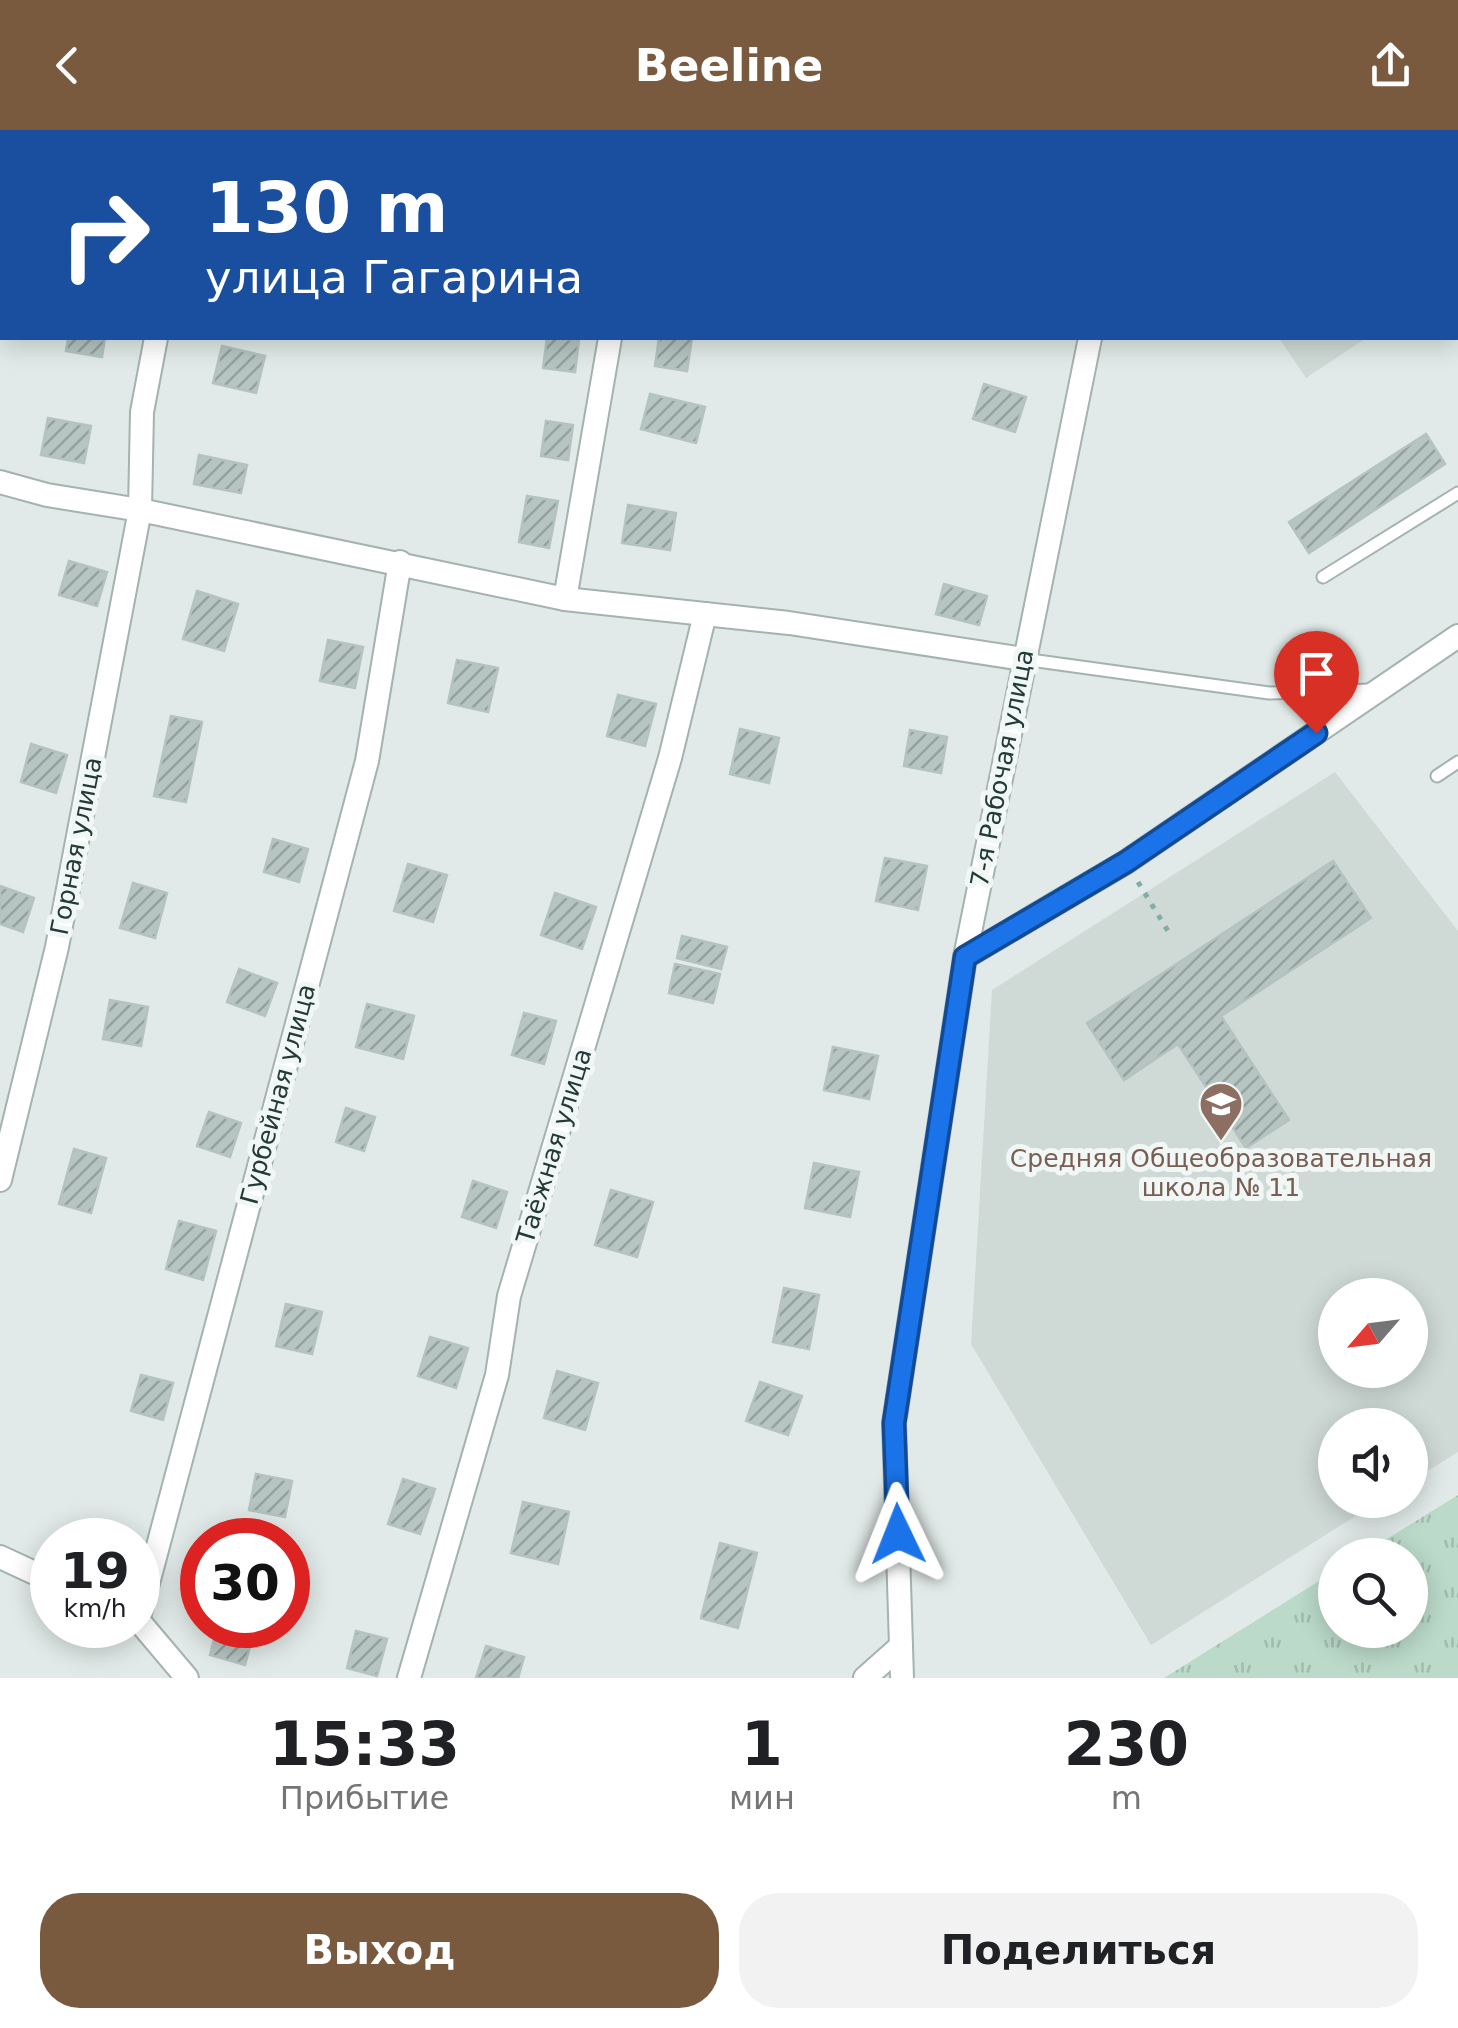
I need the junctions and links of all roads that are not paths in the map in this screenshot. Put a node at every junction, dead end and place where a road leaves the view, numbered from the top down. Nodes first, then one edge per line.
1 (156, 340) edge
2 (610, 340) edge
3 (1090, 340) edge
4 (0, 482) edge
5 (1458, 492) edge
6 (140, 510) junction
7 (400, 562) junction
8 (1324, 577) dead end
9 (565, 598) junction
10 (704, 614) junction
11 (1458, 636) edge
12 (1023, 658) junction
13 (1380, 690) junction
14 (1458, 762) edge
15 (1437, 776) dead end
16 (965, 957) junction
17 (0, 1180) edge
18 (160, 1537) edge
19 (0, 1558) edge
20 (30, 1572) edge
21 (160, 1646) edge
22 (901, 1646) junction
23 (187, 1678) edge
24 (409, 1678) edge
25 (865, 1678) edge
26 (902, 1678) edge

1 - 6 street, Горная улица
2 - 9 street
3 - 12 street, 7-я Рабочая улица
4 - 6 street
5 - 8 lane
6 - 7 street
6 - 17 street, Горная улица
7 - 9 street
7 - 18 street, Гурбейная улица
9 - 10 street
10 - 12 street
10 - 24 street, Таёжная улица
11 - 13 street
12 - 13 lane
12 - 16 street, 7-я Рабочая улица
13 - 16 street
14 - 15 lane
16 - 22 street, 7-я Рабочая улица
19 - 20 street
21 - 23 street
22 - 25 street
22 - 26 street, 7-я Рабочая улица

